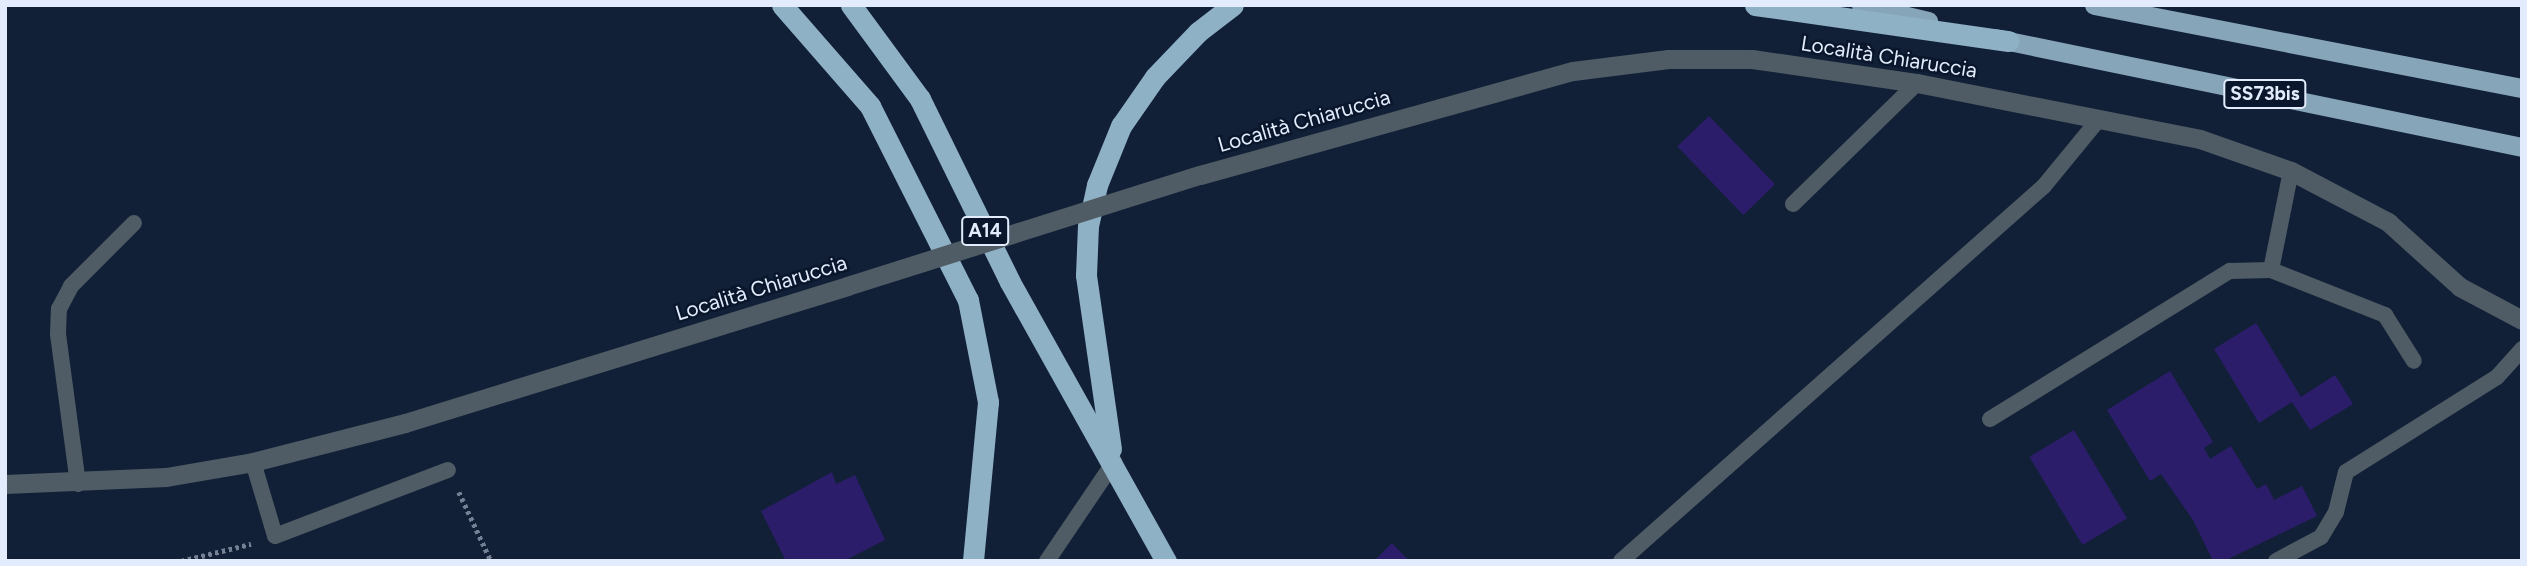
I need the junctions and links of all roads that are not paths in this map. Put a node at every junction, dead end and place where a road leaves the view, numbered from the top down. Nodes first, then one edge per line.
1 (782, 5) edge
2 (851, 5) edge
3 (1233, 5) edge
4 (1755, 5) edge
5 (1861, 5) edge
6 (2094, 5) edge
7 (2008, 41) junction
8 (1917, 83) junction
9 (2522, 88) edge
10 (2099, 119) junction
11 (2522, 147) edge
12 (2291, 171) junction
13 (1793, 204) dead end
14 (134, 223) dead end
15 (2271, 270) junction
16 (2522, 320) edge
17 (2522, 349) edge
18 (2414, 360) dead end
19 (1990, 419) dead end
20 (253, 462) junction
21 (1114, 462) junction
22 (448, 470) road end
23 (5, 484) edge
24 (78, 484) junction
25 (973, 561) edge
26 (1047, 561) edge
27 (1166, 561) edge
28 (1622, 561) edge
29 (2276, 561) edge

1 - 25 highway, A14
2 - 21 highway, A14
3 - 21 highway
4 - 7 highway
5 - 7 highway, SS73bis
6 - 9 highway, SS73bis
7 - 11 highway, SS73bis
8 - 10 street, Località Chiaruccia
8 - 13 lane
8 - 20 street, Località Chiaruccia, bridge
10 - 12 street, Località Chiaruccia
10 - 28 lane
12 - 15 lane
12 - 16 street, Località Chiaruccia
14 - 24 lane
15 - 18 lane
15 - 19 lane
17 - 29 lane
20 - 22 lane
20 - 24 street, Località Chiaruccia
21 - 26 lane
21 - 27 highway, A14
23 - 24 street, Località Chiaruccia

